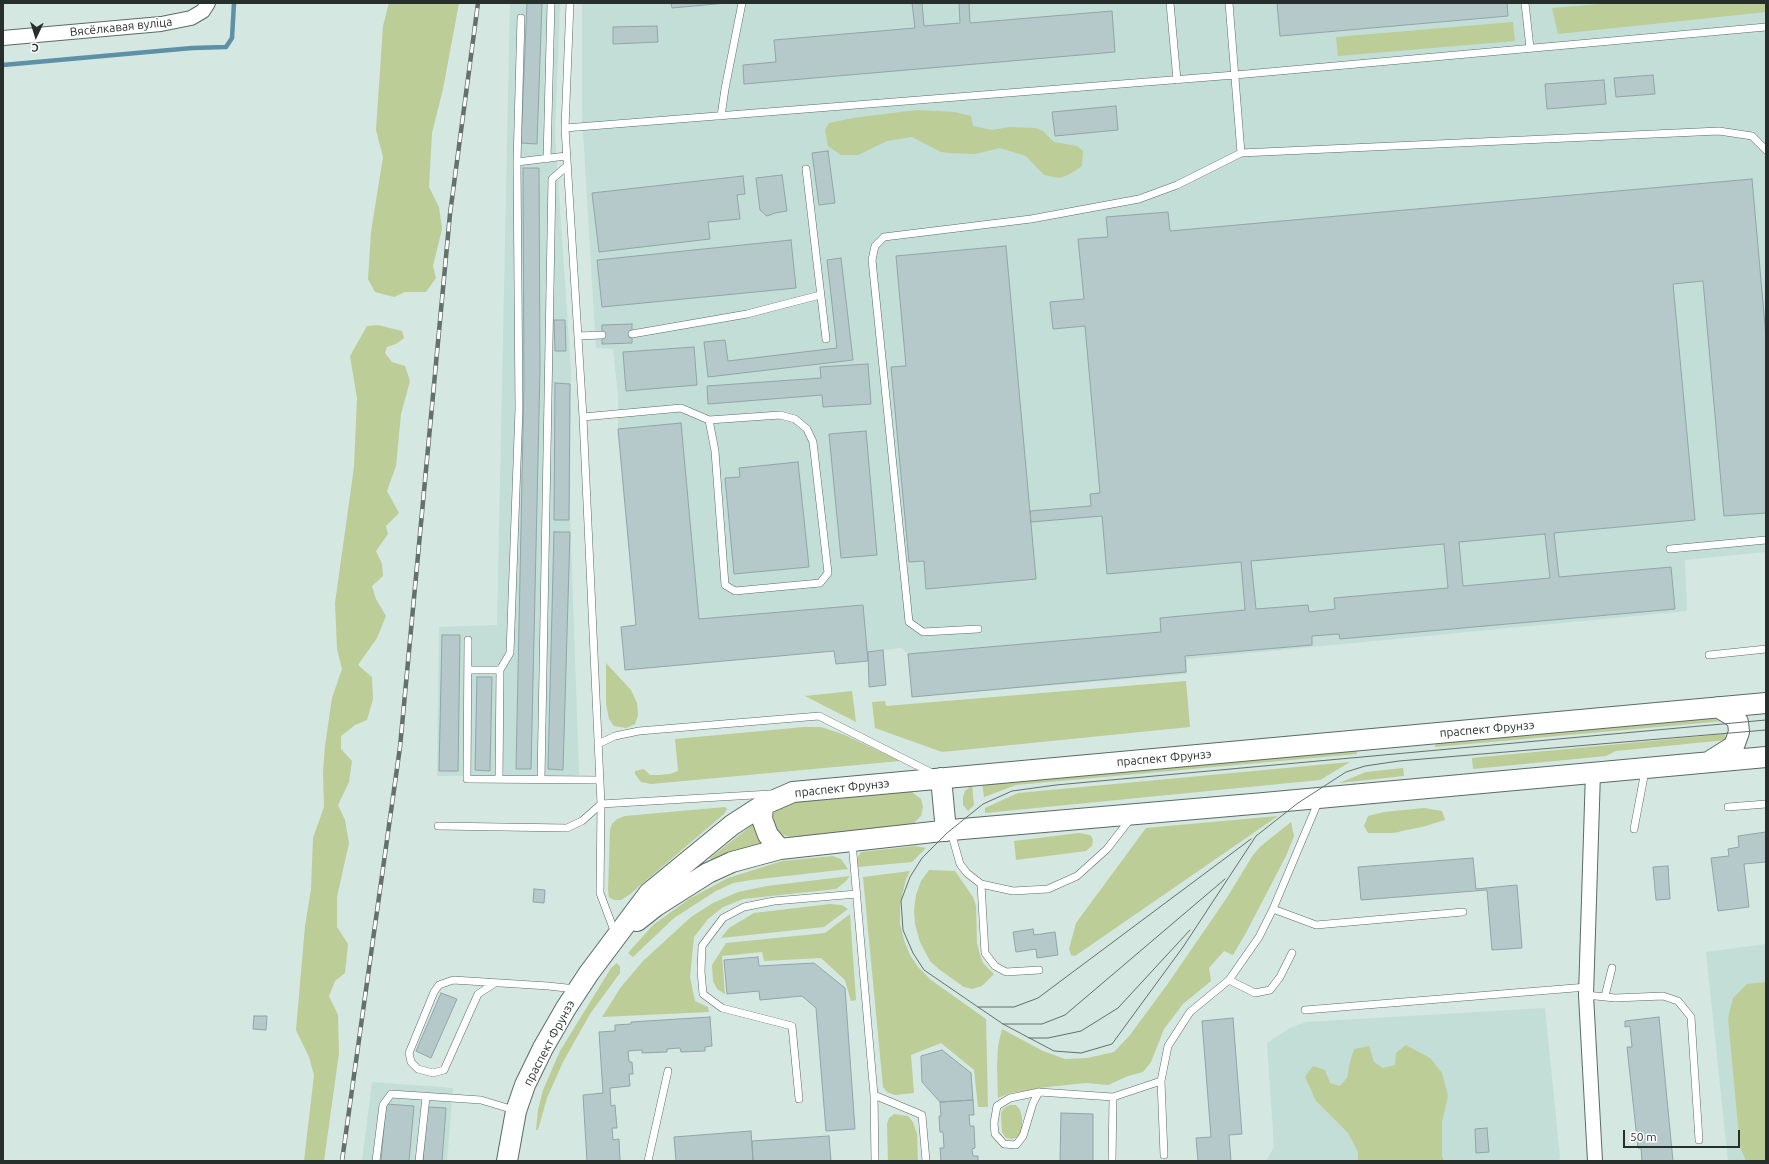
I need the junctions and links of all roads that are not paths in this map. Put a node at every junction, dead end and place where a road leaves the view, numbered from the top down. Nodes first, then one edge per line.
1 (208, 3) edge
2 (551, 3) edge
3 (570, 3) edge
4 (742, 3) edge
5 (1170, 3) edge
6 (1229, 3) edge
7 (1525, 3) edge
8 (521, 18) dead end
9 (1766, 27) edge
10 (3, 38) edge
11 (1530, 48) junction
12 (1235, 75) junction
13 (1177, 80) junction
14 (721, 116) junction
15 (565, 128) junction
16 (1766, 150) edge
17 (1241, 153) junction
18 (566, 156) junction
19 (547, 159) junction
20 (517, 162) junction
21 (567, 166) junction
22 (806, 169) dead end
23 (820, 294) junction
24 (632, 334) dead end
25 (602, 335) dead end
26 (578, 336) junction
27 (826, 339) dead end
28 (583, 417) junction
29 (709, 420) junction
30 (1766, 540) edge
31 (1670, 550) dead end
32 (978, 629) dead end
33 (468, 640) dead end
34 (1766, 649) edge
35 (1709, 655) dead end
36 (468, 670) junction
37 (500, 670) junction
38 (1766, 703) edge
39 (1718, 707) junction
40 (598, 744) junction
41 (1766, 757) edge
42 (1707, 762) junction
43 (1646, 767) junction
44 (1593, 772) junction
45 (941, 778) junction
46 (499, 779) junction
47 (541, 780) junction
48 (600, 780) junction
49 (793, 792) junction
50 (1320, 798) junction
51 (601, 804) junction
52 (1766, 804) edge
53 (763, 805) junction
54 (1728, 807) dead end
55 (1134, 814) junction
56 (438, 826) dead end
57 (1634, 829) dead end
58 (948, 830) junction
59 (852, 841) junction
60 (780, 849) junction
61 (981, 884) junction
62 (857, 894) junction
63 (1273, 909) junction
64 (1463, 912) dead end
65 (617, 937) junction
66 (1292, 953) dead end
67 (1612, 968) dead end
68 (1039, 970) dead end
69 (1229, 980) junction
70 (495, 983) junction
71 (578, 990) junction
72 (1587, 991) junction
73 (1604, 996) junction
74 (1305, 1010) dead end
75 (668, 1071) dead end
76 (1161, 1081) junction
77 (1039, 1092) junction
78 (874, 1095) junction
79 (426, 1097) junction
80 (1113, 1097) junction
81 (799, 1099) dead end
82 (516, 1111) junction
83 (1699, 1140) dead end
84 (1164, 1155) dead end
85 (376, 1161) edge
86 (420, 1161) edge
87 (507, 1161) edge
88 (648, 1161) edge
89 (875, 1161) edge
90 (926, 1161) edge
91 (1112, 1161) edge
92 (1595, 1161) edge

1 - 10 street, Вясёлкавая вуліца
2 - 19 lane
3 - 15 lane
4 - 14 lane
5 - 13 lane
6 - 12 lane
7 - 11 lane
8 - 20 lane
9 - 11 lane
11 - 12 lane
12 - 13 lane
12 - 17 lane
13 - 14 lane
14 - 15 lane
15 - 18 lane
16 - 17 lane
17 - 32 lane
18 - 19 lane
18 - 21 lane
19 - 20 lane
20 - 37 lane
21 - 26 lane
21 - 47 lane
22 - 23 lane
23 - 24 lane
23 - 27 lane
25 - 26 lane
26 - 28 lane
28 - 29 lane
28 - 40 lane
29 - 29 lane
30 - 31 lane
33 - 36 lane
34 - 35 lane
36 - 37 lane
36 - 46 lane
37 - 46 lane
38 - 39 main road, праспект Фрунзэ
39 - 42 main road
39 - 45 main road, праспект Фрунзэ
40 - 45 lane
40 - 48 lane
41 - 42 main road, праспект Фрунзэ
42 - 43 main road, праспект Фрунзэ
43 - 44 main road, праспект Фрунзэ
43 - 57 lane
44 - 50 main road, праспект Фрунзэ
44 - 72 street
45 - 49 main road, праспект Фрунзэ
45 - 58 main road
46 - 47 lane
47 - 48 lane
48 - 51 lane
49 - 51 lane
49 - 53 main road, праспект Фрунзэ
50 - 55 main road, праспект Фрунзэ
50 - 63 lane
51 - 56 lane
51 - 65 lane
52 - 54 lane
53 - 60 main road
53 - 65 main road, праспект Фрунзэ
55 - 58 main road, праспект Фрунзэ
55 - 61 lane
58 - 59 main road, праспект Фрунзэ
58 - 61 lane
59 - 60 main road, праспект Фрунзэ
59 - 62 lane
60 - 65 main road, праспект Фрунзэ
61 - 68 lane
62 - 78 lane
62 - 81 lane
63 - 64 lane
63 - 69 lane
65 - 71 main road, праспект Фрунзэ
66 - 69 lane
67 - 73 lane
69 - 76 lane
70 - 70 lane
70 - 71 lane
71 - 82 main road, праспект Фрунзэ
72 - 73 lane
72 - 74 lane
72 - 92 street
73 - 83 lane
75 - 88 lane
76 - 80 lane
76 - 84 lane
77 - 77 lane
77 - 80 lane
78 - 89 lane
78 - 90 lane
79 - 82 lane
79 - 85 lane
79 - 86 lane
80 - 91 lane
82 - 87 main road, праспект Фрунзэ

